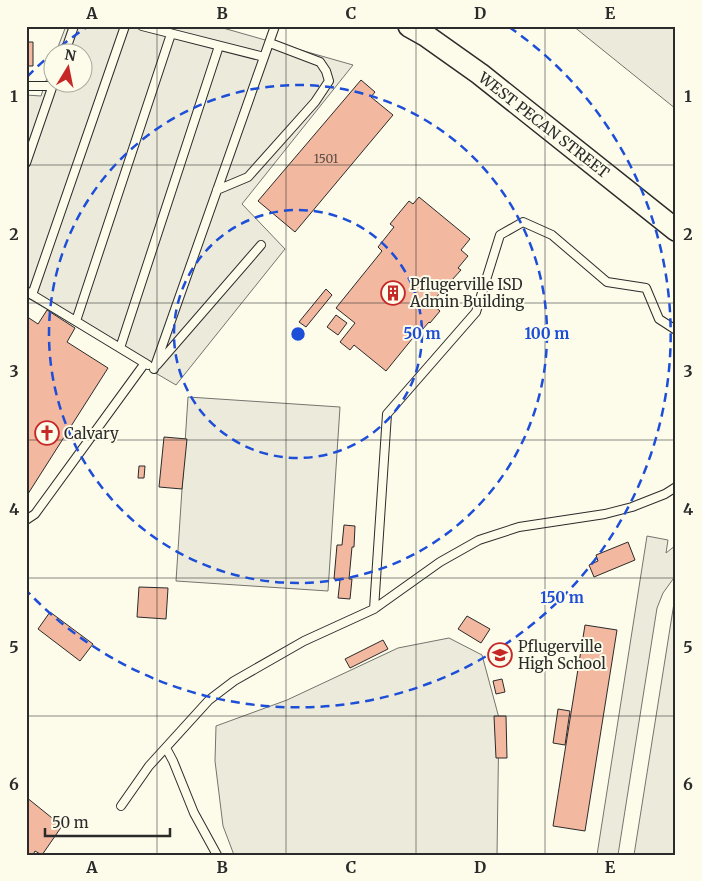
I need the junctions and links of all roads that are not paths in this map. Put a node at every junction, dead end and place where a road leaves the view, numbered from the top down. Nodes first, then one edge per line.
1 (74, 26) edge
2 (125, 26) edge
3 (142, 26) edge
4 (275, 26) edge
5 (409, 26) edge
6 (171, 34) junction
7 (68, 42) edge
8 (270, 43) junction
9 (219, 46) junction
10 (264, 58) junction
11 (42, 85) edge
12 (26, 86) edge
13 (51, 92) edge
14 (26, 163) edge
15 (217, 190) junction
16 (676, 230) edge
17 (261, 245) dead end
18 (29, 293) edge
19 (76, 322) junction
20 (676, 330) edge
21 (120, 348) junction
22 (145, 363) junction
23 (154, 369) junction
24 (676, 487) edge
25 (26, 520) edge
26 (374, 609) junction
27 (166, 748) junction
28 (121, 806) dead end
29 (217, 855) edge

1 - 7 lane
2 - 18 lane
3 - 6 lane
4 - 8 lane
5 - 16 main road, WEST PECAN STREET
6 - 9 lane
6 - 19 lane
8 - 10 lane
8 - 15 lane
9 - 10 lane
9 - 21 lane
10 - 15 lane
11 - 12 lane
13 - 14 lane
15 - 23 lane
17 - 23 lane
18 - 19 lane
19 - 21 lane
20 - 26 lane
21 - 22 lane
22 - 23 lane
22 - 25 lane
24 - 26 lane
26 - 27 lane
27 - 28 lane
27 - 29 lane

